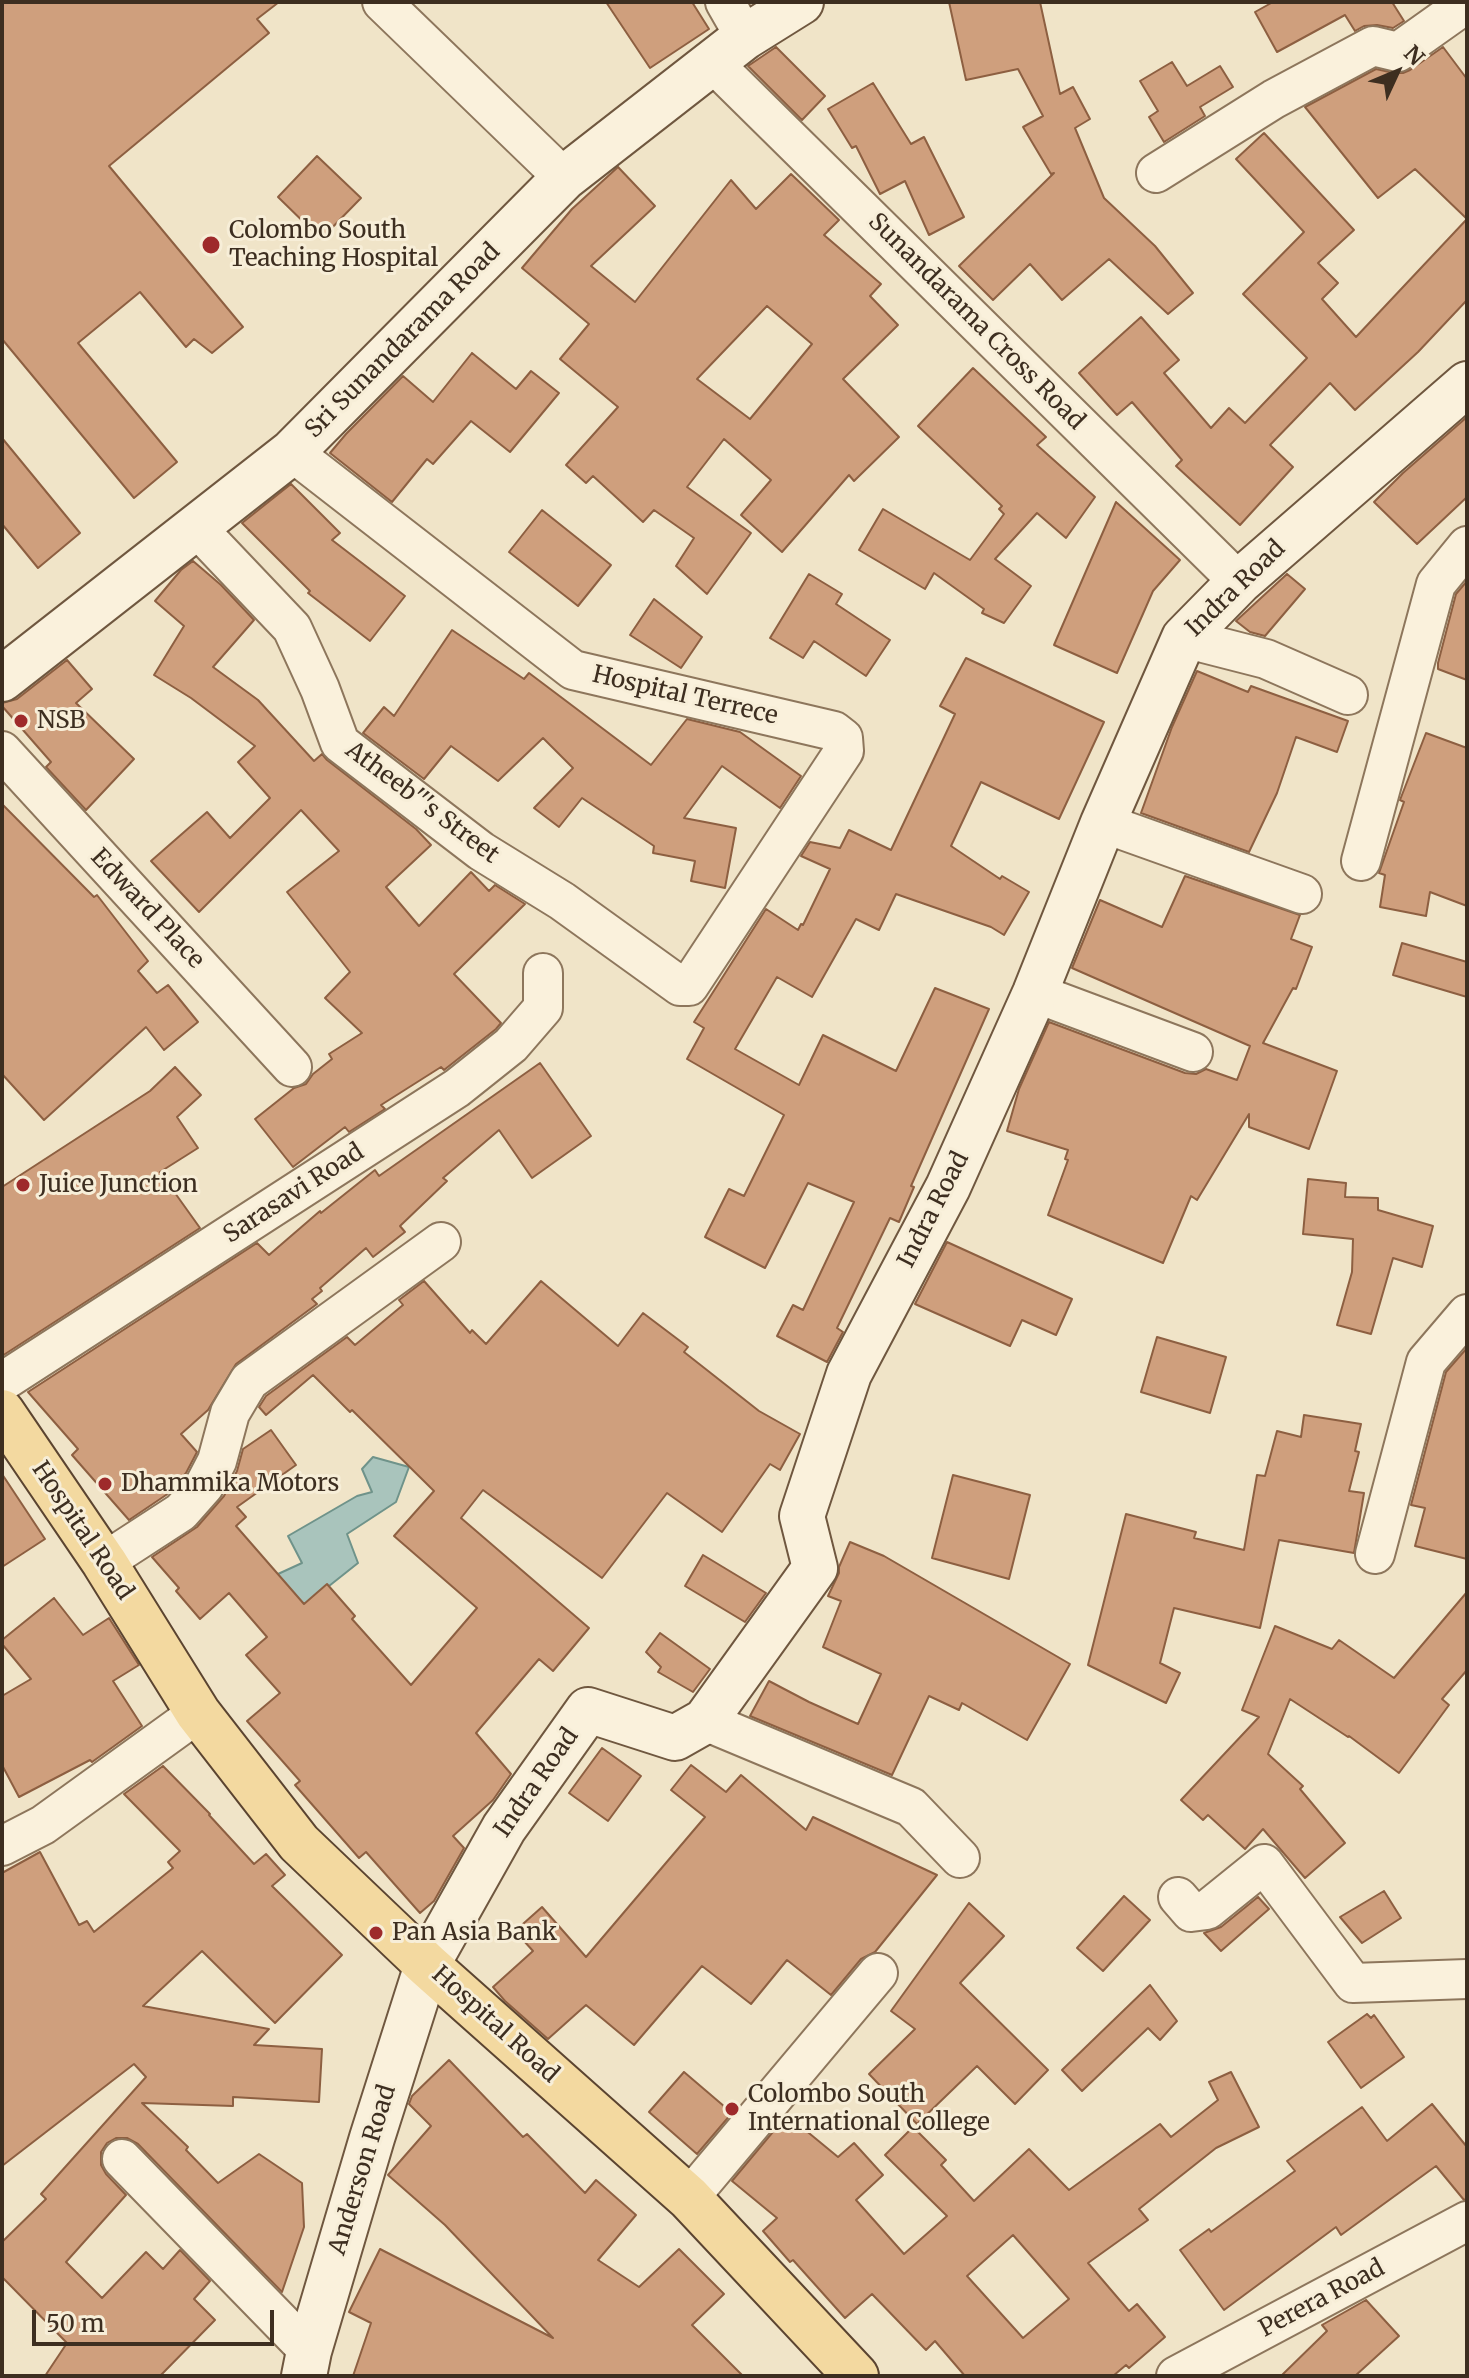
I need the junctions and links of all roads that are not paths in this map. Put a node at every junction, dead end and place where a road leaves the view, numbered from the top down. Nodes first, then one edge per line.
1 (382, 2) edge
2 (801, 2) edge
3 (1467, 3) edge
4 (728, 34) edge
5 (1156, 173) dead end
6 (564, 178) junction
7 (1467, 384) edge
8 (292, 452) junction
9 (196, 527) junction
10 (1467, 546) edge
11 (1239, 582) junction
12 (1184, 638) junction
13 (2, 679) edge
14 (1348, 695) dead end
15 (2, 751) edge
16 (1103, 823) junction
17 (1361, 861) dead end
18 (1302, 894) dead end
19 (543, 973) dead end
20 (680, 986) joint
21 (1035, 993) junction
22 (1193, 1052) dead end
23 (292, 1067) dead end
24 (441, 1242) dead end
25 (1467, 1314) edge
26 (2, 1382) edge
27 (2, 1412) edge
28 (1375, 1554) dead end
29 (104, 1562) junction
30 (198, 1713) junction
31 (705, 1721) junction
32 (2, 1846) edge
33 (960, 1858) dead end
34 (1178, 1897) dead end
35 (427, 1965) junction
36 (878, 1973) dead end
37 (1467, 1979) edge
38 (122, 2159) dead end
39 (689, 2198) junction
40 (1467, 2221) edge
41 (307, 2364) edge
42 (856, 2376) edge
43 (1176, 2376) edge

1 - 6 street
2 - 4 street, Sri Sunandarama Road
3 - 5 street
4 - 6 street, Sri Sunandarama Road
4 - 11 street, Sunandarama Cross Road
6 - 8 street, Sri Sunandarama Road
7 - 11 street, Indra Road
8 - 9 street, Sri Sunandarama Road
8 - 20 street, Hospital Terrece
9 - 13 street, Sri Sunandarama Road
9 - 20 street, Atheeb'''s Street
10 - 17 street
11 - 12 street, Indra Road
12 - 14 street
12 - 16 street, Indra Road
15 - 23 street, Edward Place
16 - 18 street
16 - 21 street, Indra Road
19 - 26 street, Sarasavi Road
21 - 22 street
21 - 31 street, Indra Road
24 - 29 street
25 - 28 street
27 - 29 main road, Hospital Road
29 - 30 main road, Hospital Road
30 - 32 street
30 - 35 main road, Hospital Road
31 - 33 street
31 - 35 street, Indra Road
34 - 37 street
35 - 39 main road, Hospital Road
35 - 41 street, Anderson Road
36 - 39 street
38 - 41 street
39 - 42 main road, Hospital Road
40 - 43 street, Perera Road

